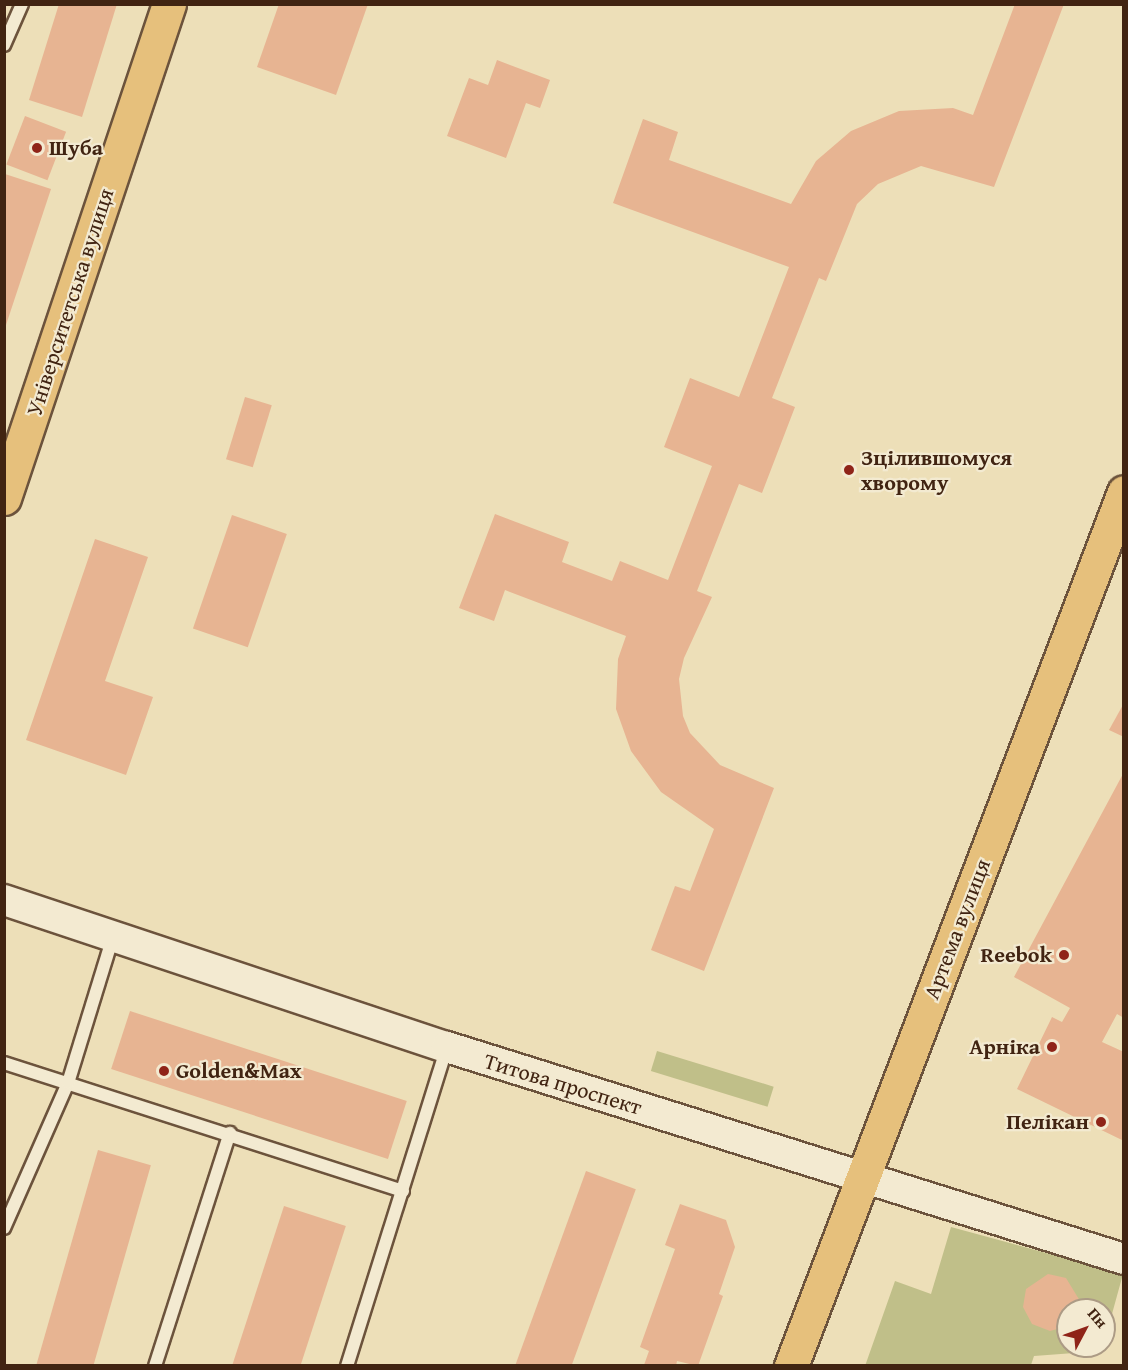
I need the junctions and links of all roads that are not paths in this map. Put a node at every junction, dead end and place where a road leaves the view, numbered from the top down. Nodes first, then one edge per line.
1 (22, 4) edge
2 (169, 4) edge
3 (4, 45) edge
4 (1124, 492) edge
5 (4, 498) edge
6 (4, 900) edge
7 (114, 934) junction
8 (447, 1047) junction
9 (4, 1063) edge
10 (68, 1083) junction
11 (230, 1133) junction
12 (861, 1176) junction
13 (403, 1191) junction
14 (4, 1228) edge
15 (1124, 1259) edge
16 (155, 1365) edge
17 (347, 1365) edge
18 (791, 1365) edge

1 - 3 lane
2 - 5 main road, Університетська вулиця
4 - 12 main road, Артема вулиця
6 - 7 street, Титова проспект
7 - 8 street, Титова проспект
7 - 10 lane
8 - 12 street, Титова проспект
8 - 13 lane
9 - 10 lane
10 - 11 lane
10 - 14 lane
11 - 13 lane
11 - 16 lane
12 - 15 street, Титова проспект
12 - 18 main road, Артема вулиця
13 - 17 lane

